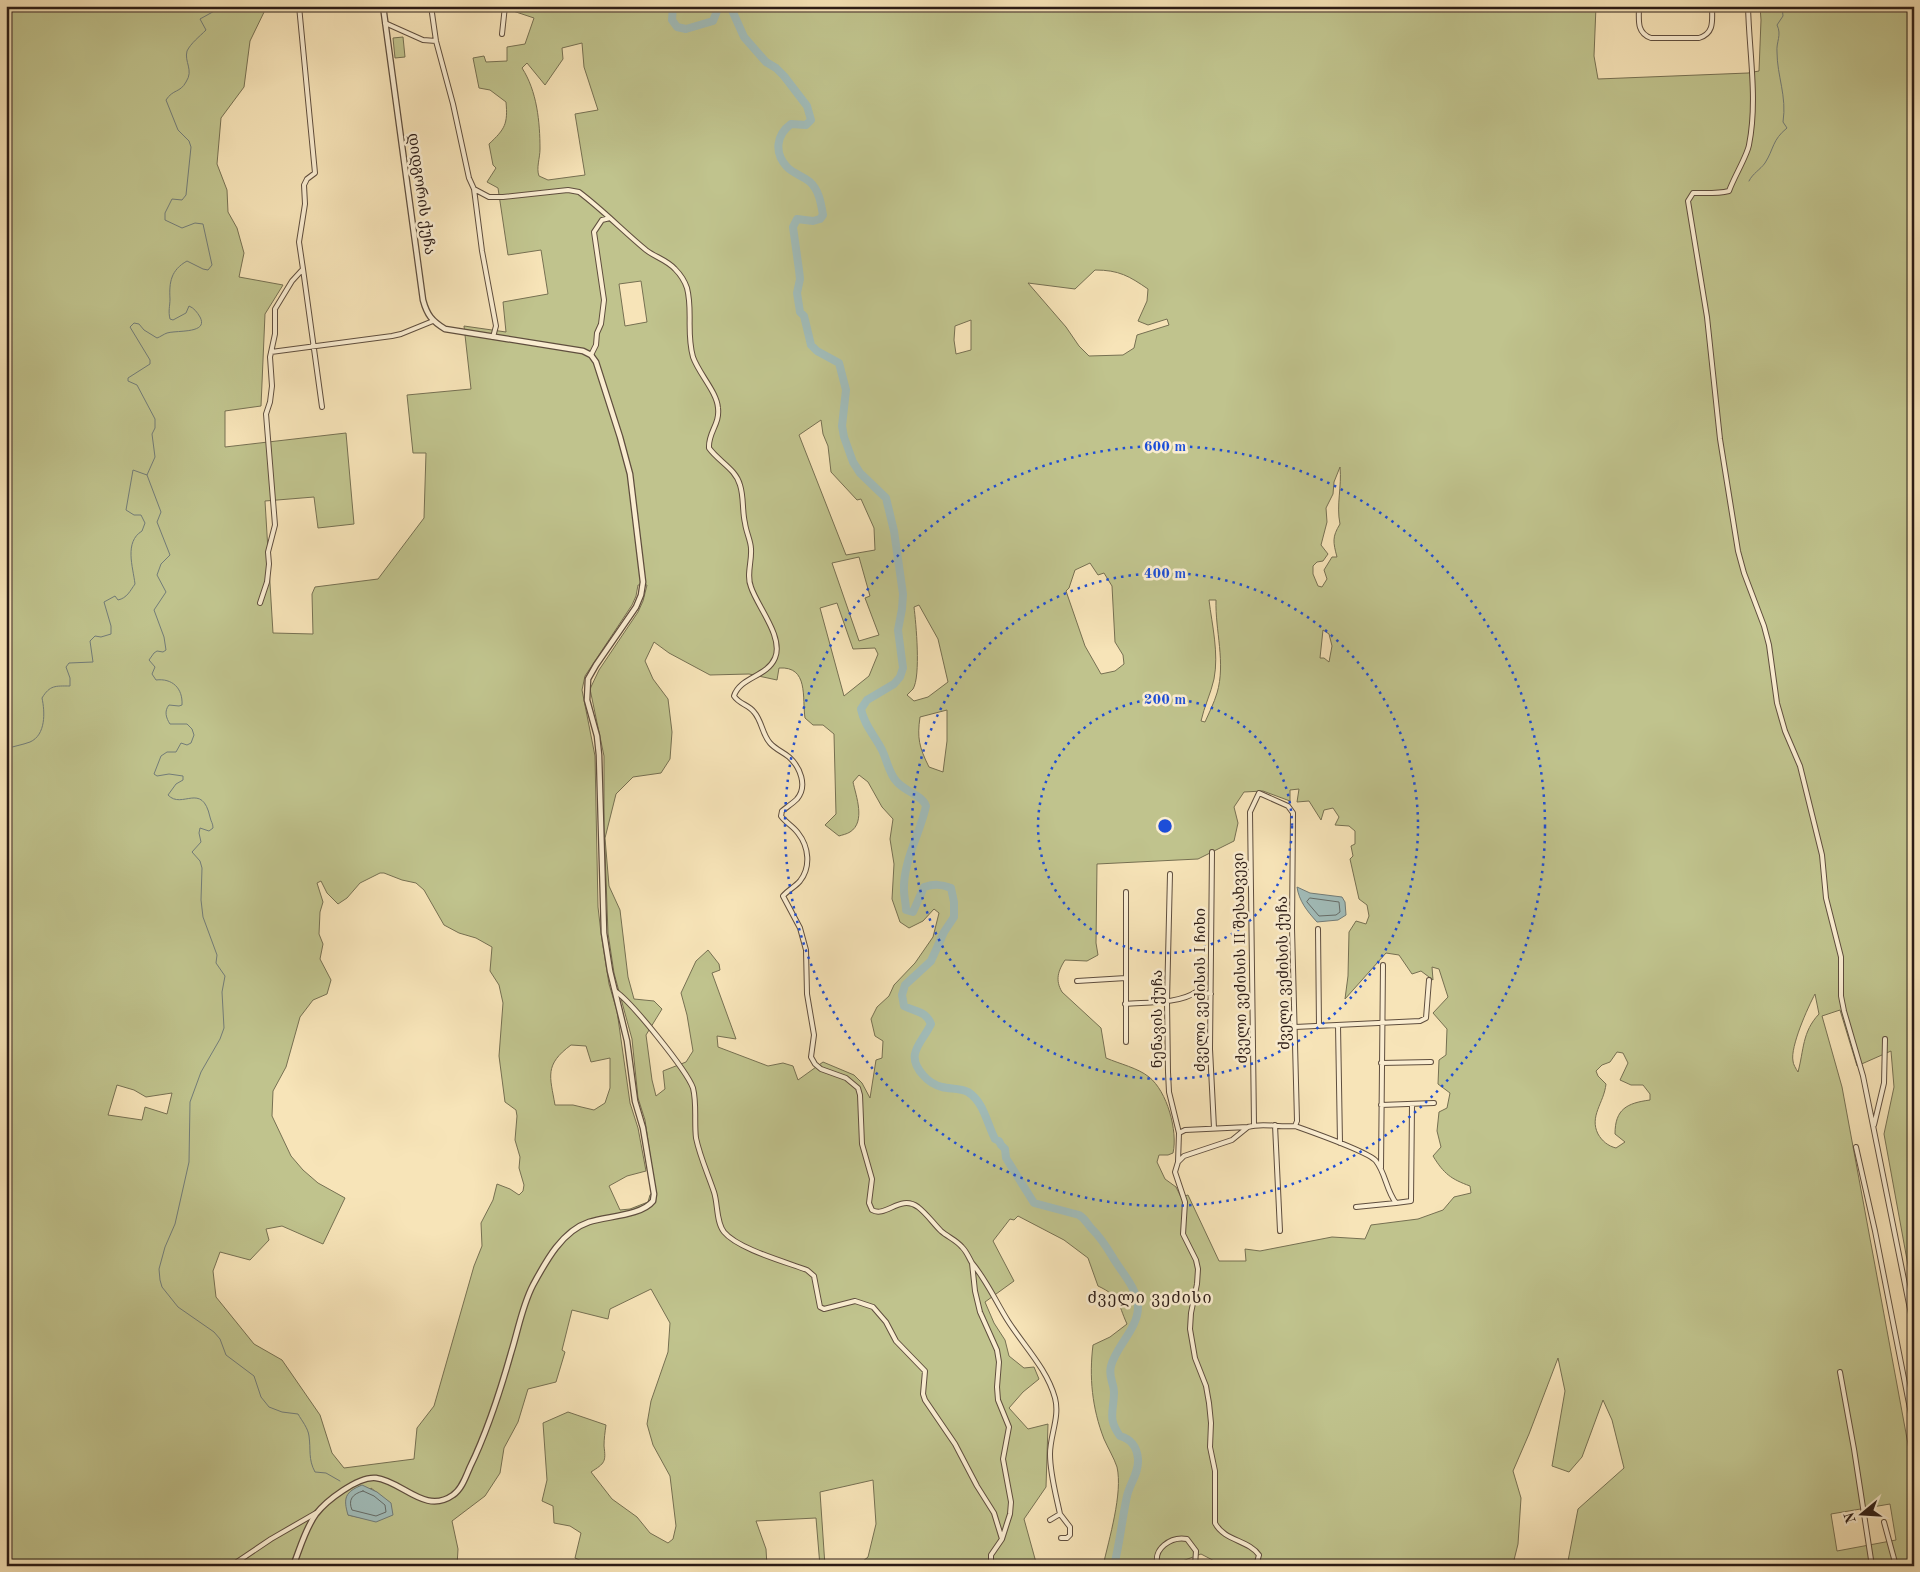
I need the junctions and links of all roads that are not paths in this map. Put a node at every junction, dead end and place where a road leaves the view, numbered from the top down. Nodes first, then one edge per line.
1 (299, 6) edge
2 (383, 6) edge
3 (431, 6) edge
4 (504, 6) edge
5 (1639, 6) edge
6 (1712, 6) edge
7 (1748, 6) edge
8 (385, 23) junction
9 (502, 34) dead end
10 (436, 41) junction
11 (474, 189) junction
12 (610, 218) junction
13 (304, 268) junction
14 (432, 321) junction
15 (493, 337) junction
16 (314, 346) junction
17 (271, 352) junction
18 (591, 355) junction
19 (322, 407) dead end
20 (260, 603) dead end
21 (1259, 794) joint
22 (1212, 852) dead end
23 (1170, 874) dead end
24 (1126, 892) dead end
25 (1318, 929) dead end
26 (1383, 965) dead end
27 (1126, 978) junction
28 (1429, 980) dead end
29 (1077, 981) dead end
30 (615, 990) junction
31 (1211, 994) junction
32 (1167, 1001) junction
33 (1125, 1004) junction
34 (1381, 1022) junction
35 (1338, 1025) junction
36 (1319, 1026) junction
37 (1295, 1027) junction
38 (1884, 1039) dead end
39 (1126, 1042) dead end
40 (1431, 1062) dead end
41 (1381, 1063) junction
42 (1434, 1103) dead end
43 (1381, 1105) junction
44 (1412, 1105) junction
45 (1254, 1125) junction
46 (1275, 1125) junction
47 (1295, 1126) junction
48 (1248, 1127) junction
49 (1874, 1127) junction
50 (1214, 1128) junction
51 (1179, 1133) junction
52 (1340, 1143) junction
53 (1856, 1147) dead end
54 (1178, 1162) junction
55 (1381, 1168) junction
56 (1396, 1203) junction
57 (1356, 1206) dead end
58 (1280, 1231) dead end
59 (972, 1263) junction
60 (1914, 1329) edge
61 (1840, 1372) dead end
62 (1914, 1429) edge
63 (1914, 1491) edge
64 (1914, 1505) edge
65 (317, 1513) junction
66 (1060, 1514) junction
67 (1050, 1520) dead end
68 (1884, 1522) dead end
69 (1002, 1538) junction
70 (1061, 1538) dead end
71 (231, 1566) edge
72 (293, 1566) edge
73 (994, 1566) edge
74 (1158, 1566) edge
75 (1195, 1566) edge
76 (1256, 1566) edge
77 (1872, 1566) edge
78 (1896, 1566) edge

1 - 13 street
2 - 8 street, დიდგორის ქუჩა
3 - 10 street
4 - 9 street
5 - 6 street
7 - 49 street
8 - 10 street
8 - 14 street, დიდგორის ქუჩა
10 - 11 street
11 - 12 street
11 - 15 street
12 - 18 street
12 - 59 street
13 - 16 street
13 - 17 street
14 - 15 street
14 - 16 street
15 - 18 street
16 - 17 street
16 - 19 street
17 - 20 street
18 - 30 street
21 - 37 street, ძველი ვეძისის ქუჩა
21 - 45 street, ძველი ვეძისის II შესახვევი
22 - 31 street, ძველი ვეძისის I ჩიხი
23 - 32 street, ნენავის ქუჩა
24 - 27 street
25 - 36 street
26 - 34 street
27 - 29 street
27 - 33 street
28 - 34 street
30 - 65 street
30 - 69 street
31 - 32 street
31 - 50 street, ძველი ვეძისის I ჩიხი
32 - 33 street
32 - 51 street, ნენავის ქუჩა
33 - 39 street
34 - 35 street
34 - 41 street
35 - 36 street
35 - 52 street
36 - 37 street
37 - 47 street, ძველი ვეძისის ქუჩა
38 - 49 street
40 - 41 street
41 - 43 street
42 - 44 street
43 - 44 street
43 - 55 street
44 - 56 street
45 - 46 street
45 - 48 street
46 - 47 street
46 - 58 street
47 - 52 street
48 - 50 street
48 - 54 street
49 - 60 street
50 - 51 street
51 - 54 street, ნენავის ქუჩა
52 - 55 street
53 - 62 street
54 - 76 street
55 - 56 street
56 - 57 street
59 - 66 street
59 - 69 street
61 - 77 street
63 - 64 street
65 - 71 street
65 - 72 street
66 - 67 street
66 - 70 street
68 - 78 street
69 - 73 street
74 - 75 street

